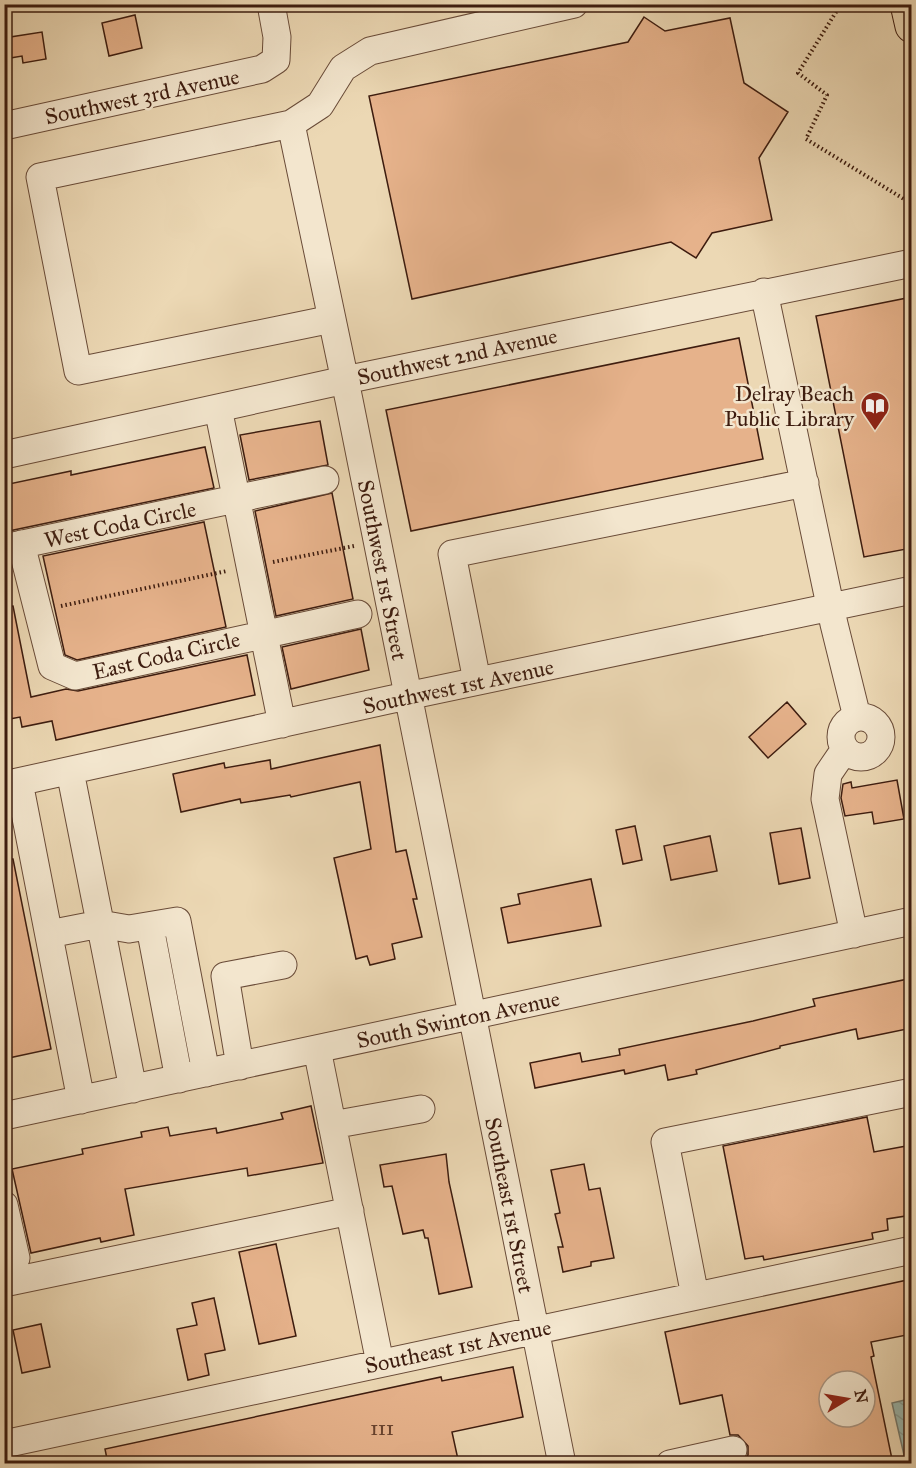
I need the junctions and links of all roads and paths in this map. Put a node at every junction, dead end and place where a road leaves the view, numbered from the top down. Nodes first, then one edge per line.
1 (271, 4) edge
2 (574, 4) edge
3 (841, 4) edge
4 (907, 4) edge
5 (912, 26) edge
6 (291, 124) junction
7 (4, 126) edge
8 (912, 204) edge
9 (912, 263) edge
10 (764, 292) junction
11 (332, 319) junction
12 (345, 380) junction
13 (218, 408) junction
14 (4, 455) edge
15 (325, 480) dead end
16 (805, 483) junction
17 (236, 499) junction
18 (13, 546) edge
19 (358, 546) dead end
20 (271, 562) dead end
21 (237, 569) dead end
22 (912, 590) edge
23 (831, 607) junction
24 (50, 608) dead end
25 (357, 614) dead end
26 (264, 633) junction
27 (477, 681) junction
28 (409, 696) junction
29 (282, 724) junction
30 (70, 771) junction
31 (12, 784) edge
32 (912, 921) edge
33 (100, 924) junction
34 (150, 927) junction
35 (49, 934) junction
36 (854, 934) junction
37 (283, 965) dead end
38 (473, 1016) junction
39 (317, 1049) junction
40 (240, 1066) junction
41 (206, 1073) junction
42 (179, 1079) junction
43 (133, 1089) junction
44 (912, 1092) edge
45 (81, 1100) junction
46 (421, 1109) dead end
47 (4, 1116) edge
48 (332, 1125) junction
49 (4, 1205) edge
50 (350, 1211) junction
51 (912, 1250) edge
52 (16, 1258) dead end
53 (4, 1283) edge
54 (695, 1296) junction
55 (534, 1329) junction
56 (380, 1363) junction
57 (4, 1444) edge
58 (733, 1450) dead end
59 (686, 1462) edge
60 (562, 1464) edge

1 - 7 street, Southwest 3rd Avenue
2 - 6 street
3 - 8 path
4 - 5 main road
6 - 11 street, Southwest 1st Street
6 - 11 street
9 - 10 street, Southwest 2nd Avenue
10 - 12 street, Southwest 2nd Avenue
10 - 16 street
11 - 12 street, Southwest 1st Street
12 - 13 street, Southwest 2nd Avenue
12 - 28 street, Southwest 1st Street
13 - 14 street, Southwest 2nd Avenue
13 - 17 street
15 - 17 street, West Coda Circle
16 - 23 street
16 - 27 street
17 - 18 street, West Coda Circle
17 - 26 street
18 - 26 street, East Coda Circle
19 - 20 path
21 - 24 path
22 - 23 street, Southwest 1st Avenue
23 - 27 street, Southwest 1st Avenue
23 - 36 street
25 - 26 street
26 - 29 street
27 - 28 street, Southwest 1st Avenue
28 - 29 street, Southwest 1st Avenue
28 - 38 street, Southwest 1st Street
29 - 30 street, Southwest 1st Avenue
30 - 31 street, Southwest 1st Avenue
30 - 33 street
31 - 35 street
32 - 36 street, South Swinton Avenue
33 - 34 street
33 - 35 street
33 - 43 street
34 - 41 street
34 - 42 street
35 - 45 street
36 - 38 street, South Swinton Avenue
37 - 40 street
38 - 39 street, South Swinton Avenue
38 - 55 street, Southeast 1st Street
39 - 40 street, South Swinton Avenue
39 - 48 street
40 - 41 street, South Swinton Avenue
41 - 42 street, South Swinton Avenue
42 - 43 street, South Swinton Avenue
43 - 45 street, South Swinton Avenue
44 - 54 street
45 - 47 street, South Swinton Avenue
46 - 48 street
48 - 50 street
49 - 52 street
50 - 53 street
50 - 56 street
51 - 54 street, Southeast 1st Avenue
54 - 55 street, Southeast 1st Avenue
55 - 56 street, Southeast 1st Avenue
55 - 60 street, Southeast 1st Street
56 - 57 street, Southeast 1st Avenue
58 - 59 street

